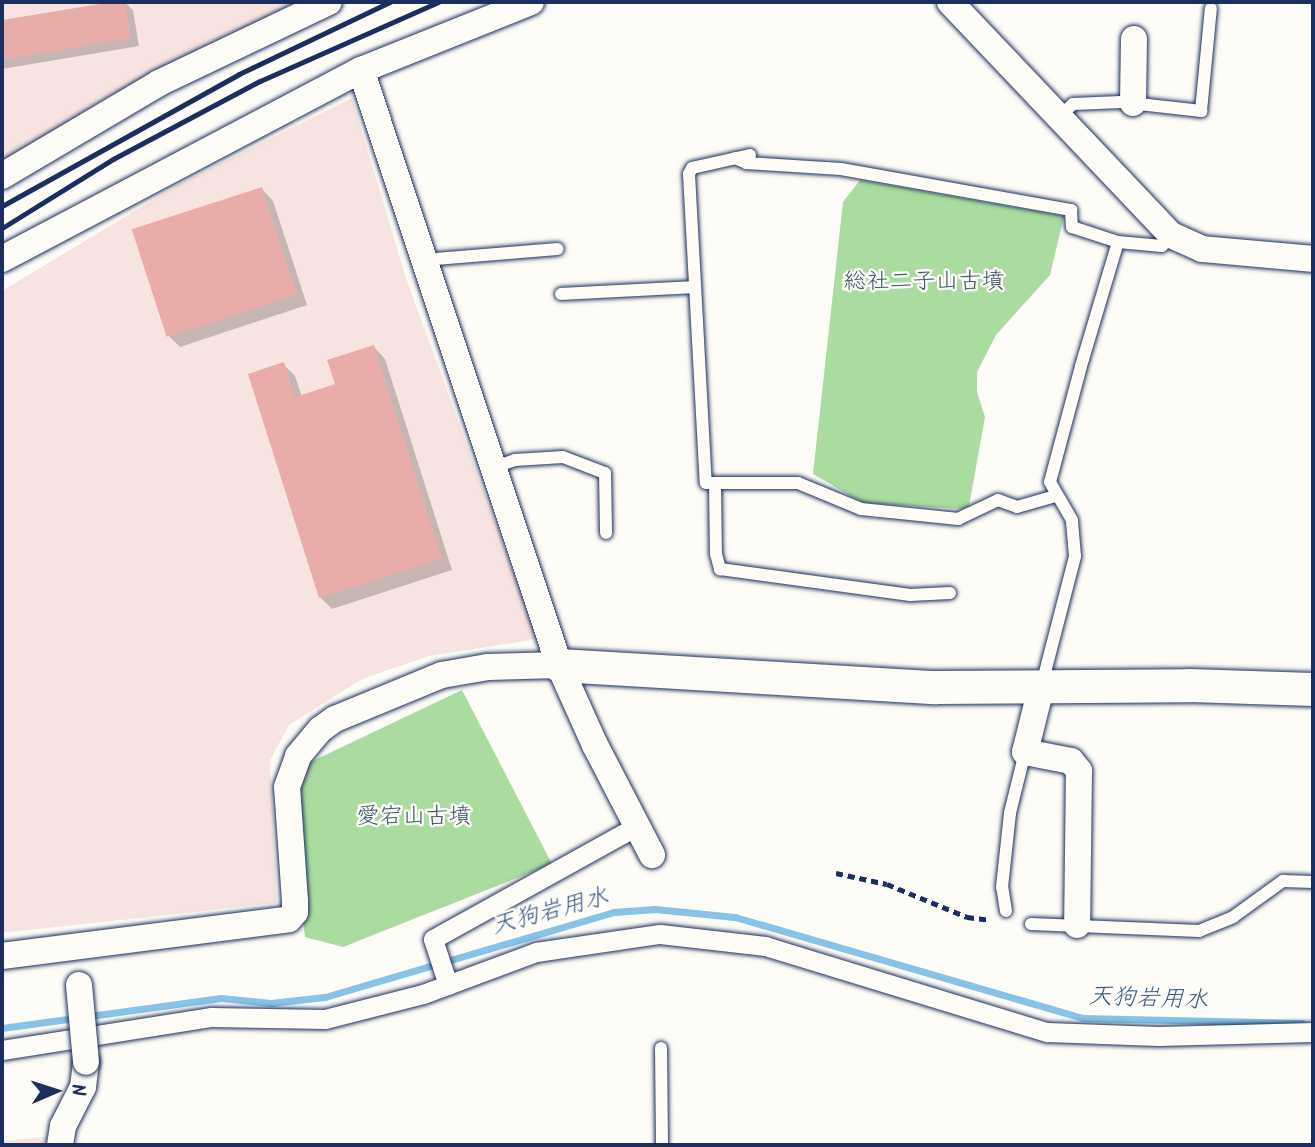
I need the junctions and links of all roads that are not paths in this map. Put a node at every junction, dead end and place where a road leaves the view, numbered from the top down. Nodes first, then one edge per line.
1 (329, 2) edge
2 (531, 2) edge
3 (950, 2) edge
4 (1211, 8) dead end
5 (1134, 39) dead end
6 (361, 70) junction
7 (1132, 103) junction
8 (1059, 117) junction
9 (750, 155) dead end
10 (735, 158) junction
11 (2, 176) edge
12 (1171, 235) junction
13 (1118, 242) junction
14 (558, 249) dead end
15 (2, 259) edge
16 (1313, 259) edge
17 (422, 260) junction
18 (695, 287) junction
19 (561, 294) dead end
20 (492, 468) junction
21 (715, 485) junction
22 (1055, 496) junction
23 (606, 533) dead end
24 (950, 593) dead end
25 (559, 665) junction
26 (1042, 684) junction
27 (1313, 689) edge
28 (1025, 752) junction
29 (637, 826) junction
30 (652, 855) dead end
31 (1313, 882) edge
32 (1006, 911) dead end
33 (1031, 925) road end
34 (1077, 925) junction
35 (74, 947) junction
36 (2, 956) edge
37 (448, 985) junction
38 (1313, 1032) edge
39 (661, 1048) dead end
40 (2, 1050) edge
41 (61, 1145) edge
42 (662, 1145) edge

1 - 11 street
2 - 6 street
3 - 8 street
4 - 7 lane
5 - 7 street
6 - 15 street
6 - 17 street
7 - 8 lane
8 - 12 street
9 - 10 lane
10 - 13 lane
10 - 18 lane
12 - 13 lane
12 - 16 street
13 - 22 lane
14 - 17 lane
17 - 20 street
18 - 19 lane
18 - 21 lane
20 - 23 lane
20 - 25 street
21 - 22 lane
21 - 24 lane
22 - 26 lane
25 - 26 street
25 - 29 street
25 - 35 street
26 - 27 street
26 - 28 street
28 - 32 lane
28 - 34 street
29 - 30 street
29 - 37 street
31 - 34 lane
33 - 34 lane
35 - 36 street
35 - 41 street, bridge
37 - 38 street
37 - 40 street
39 - 42 lane

